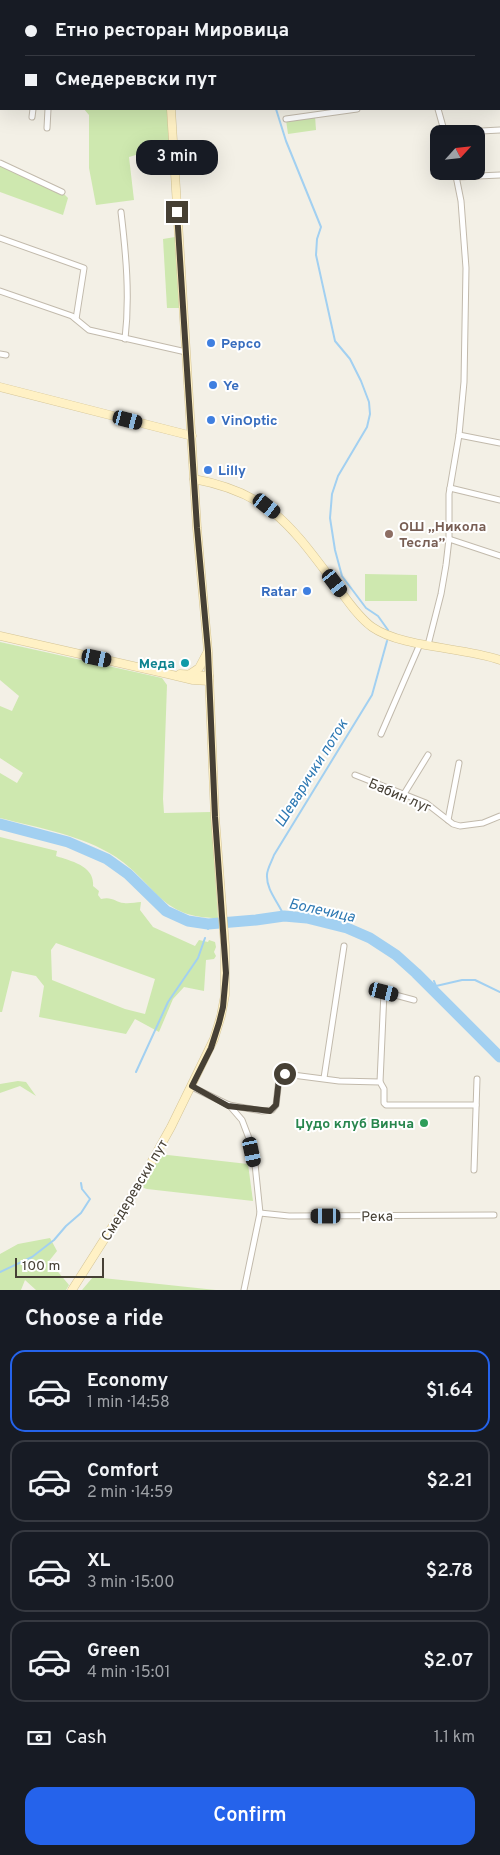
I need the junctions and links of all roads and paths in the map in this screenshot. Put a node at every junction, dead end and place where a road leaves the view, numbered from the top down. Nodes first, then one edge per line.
1 (33, 110) edge
2 (48, 110) edge
3 (171, 110) edge
4 (349, 110) edge
5 (438, 110) edge
6 (32, 118) dead end
7 (286, 118) dead end
8 (442, 125) edge
9 (47, 128) dead end
10 (500, 130) edge
11 (485, 131) edge
12 (0, 163) edge
13 (485, 175) edge
14 (500, 175) edge
15 (456, 180) edge
16 (62, 192) dead end
17 (121, 212) dead end
18 (0, 238) edge
19 (0, 291) edge
20 (76, 319) junction
21 (125, 339) junction
22 (186, 352) junction
23 (0, 387) edge
24 (459, 435) junction
25 (192, 436) junction
26 (500, 443) edge
27 (194, 479) junction
28 (450, 488) junction
29 (500, 500) edge
30 (449, 539) junction
31 (500, 556) edge
32 (0, 636) edge
33 (424, 644) junction
34 (208, 651) junction
35 (500, 660) edge
36 (191, 678) junction
37 (209, 678) junction
38 (210, 697) junction
39 (381, 734) dead end
40 (428, 755) dead end
41 (458, 763) dead end
42 (354, 775) dead end
43 (404, 794) junction
44 (500, 816) edge
45 (448, 820) junction
46 (344, 946) dead end
47 (414, 1000) dead end
48 (324, 1078) junction
49 (477, 1080) dead end
50 (380, 1082) junction
51 (192, 1086) junction
52 (476, 1105) junction
53 (228, 1106) junction
54 (474, 1170) dead end
55 (260, 1214) junction
56 (494, 1215) dead end
57 (72, 1290) edge
58 (244, 1290) edge

1 - 6 street
2 - 9 street
3 - 22 main road, Смедеревски пут
4 - 7 street
5 - 8 street
10 - 11 street
12 - 16 street
13 - 14 street
15 - 24 street
17 - 21 street
18 - 20 street
19 - 20 street
20 - 21 street
21 - 22 street
22 - 25 main road, Смедеревски пут
23 - 25 main road
24 - 26 street
24 - 28 street
25 - 27 main road, Смедеревски пут
27 - 33 main road
27 - 34 main road, Смедеревски пут
28 - 29 street
28 - 30 street
30 - 31 street
30 - 33 street
32 - 36 main road
33 - 35 main road
33 - 39 street
34 - 36 main road
34 - 37 main road, Смедеревски пут
36 - 37 main road
36 - 38 main road
37 - 38 main road, Смедеревски пут
38 - 51 main road, Смедеревски пут
40 - 43 street
41 - 45 street
42 - 43 street, Бабин луг
43 - 45 street, Бабин луг
44 - 45 street, Бабин луг
46 - 48 street
47 - 50 street
48 - 50 street
48 - 53 street
49 - 52 street
50 - 52 street
51 - 53 street
51 - 57 main road, Смедеревски пут
52 - 54 street
53 - 55 street
55 - 56 street, Река
55 - 58 street

